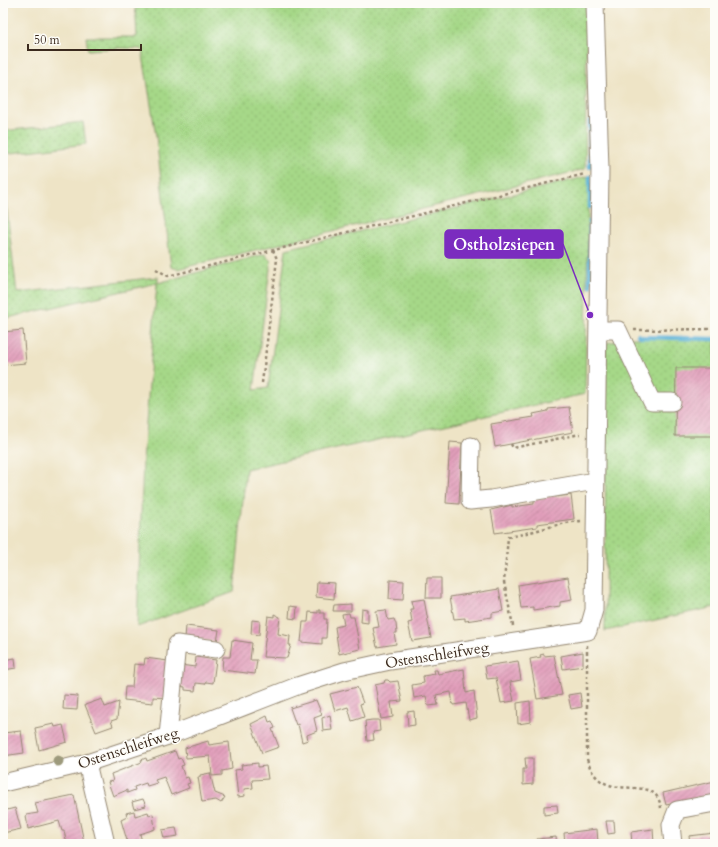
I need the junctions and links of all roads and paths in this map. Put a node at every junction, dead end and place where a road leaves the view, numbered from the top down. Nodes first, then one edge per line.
1 (595, 3) edge
2 (600, 170) junction
3 (273, 250) junction
4 (156, 269) dead end
5 (599, 330) junction
6 (618, 330) junction
7 (715, 330) edge
8 (262, 384) dead end
9 (672, 402) dead end
10 (596, 431) junction
11 (511, 444) dead end
12 (470, 446) dead end
13 (595, 481) junction
14 (594, 520) junction
15 (588, 631) junction
16 (516, 643) junction
17 (216, 649) dead end
18 (168, 736) junction
19 (87, 763) junction
20 (3, 783) edge
21 (715, 803) edge
22 (661, 814) dead end
23 (187, 843) edge
24 (106, 844) edge
25 (166, 844) edge
26 (171, 844) edge
27 (202, 844) edge
28 (673, 844) edge

1 - 2 street
2 - 3 path
2 - 5 street
3 - 4 path
3 - 8 path
5 - 6 street
5 - 10 street
6 - 7 path
6 - 9 street
10 - 11 path
10 - 13 street
12 - 13 street
13 - 14 street
14 - 15 street
14 - 16 path
15 - 16 street, Ostenschleifweg
15 - 22 path
16 - 18 street, Ostenschleifweg
17 - 18 street
18 - 19 street, Ostenschleifweg
19 - 20 street, Ostenschleifweg
19 - 24 street
21 - 28 street
23 - 26 path
23 - 27 path
25 - 26 path

